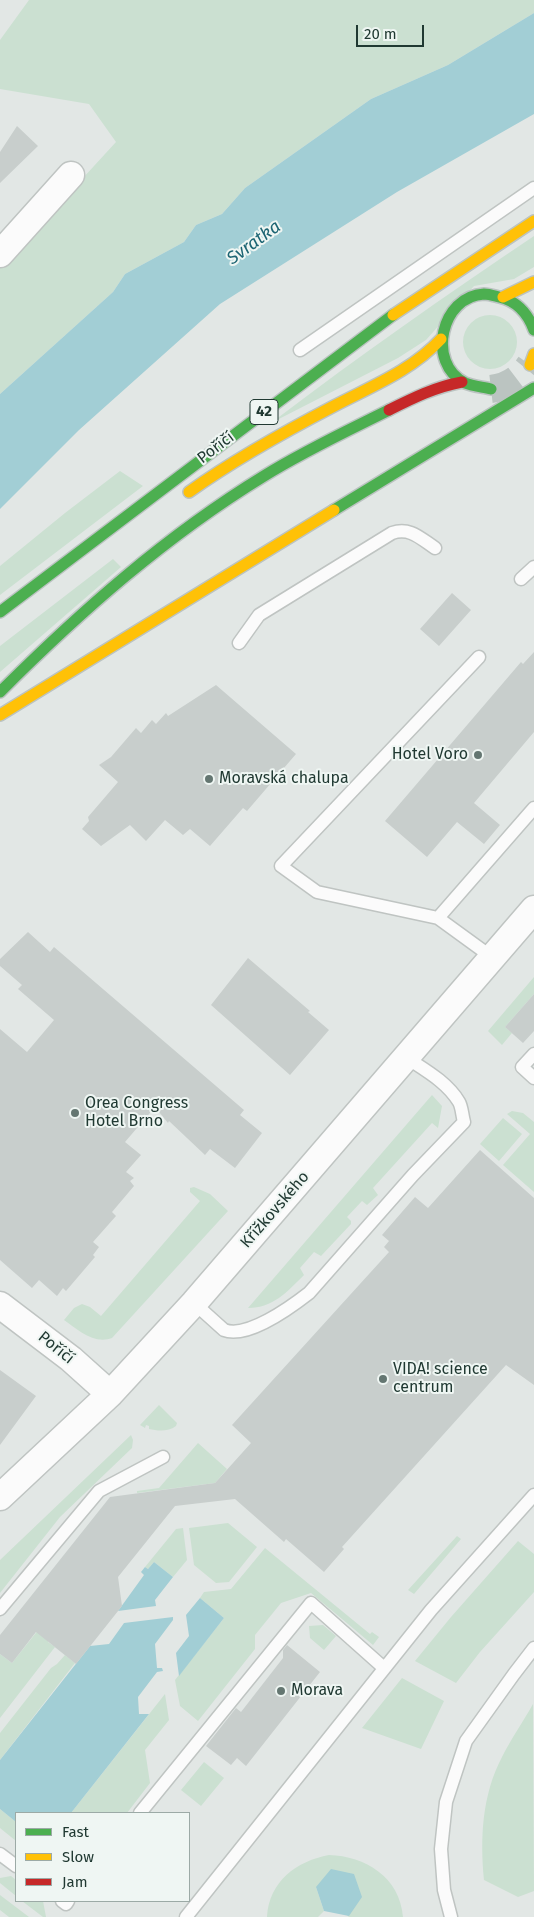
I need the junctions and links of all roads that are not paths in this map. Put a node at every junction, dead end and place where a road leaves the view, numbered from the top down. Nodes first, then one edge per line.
1 (71, 175) dead end
2 (534, 188) edge
3 (534, 221) edge
4 (0, 254) edge
5 (534, 282) edge
6 (503, 297) junction
7 (534, 330) edge
8 (441, 339) junction
9 (300, 350) dead end
10 (534, 354) edge
11 (530, 365) dead end
12 (462, 382) junction
13 (534, 388) edge
14 (491, 389) tunnel mouth
15 (180, 498) dead end
16 (118, 538) dead end
17 (435, 548) dead end
18 (534, 567) edge
19 (521, 579) dead end
20 (40, 582) junction
21 (0, 612) edge
22 (239, 643) dead end
23 (479, 657) dead end
24 (0, 692) edge
25 (0, 715) edge
26 (534, 808) edge
27 (534, 909) edge
28 (438, 918) junction
29 (493, 958) junction
30 (534, 1054) edge
31 (407, 1058) junction
32 (534, 1078) edge
33 (194, 1303) junction
34 (0, 1305) edge
35 (110, 1394) junction
36 (162, 1457) dead end
37 (534, 1496) edge
38 (0, 1497) edge
39 (0, 1609) edge
40 (534, 1648) edge
41 (384, 1668) junction
42 (141, 1812) edge
43 (0, 1854) edge
44 (15, 1865) edge
45 (186, 1917) edge
46 (451, 1917) edge

1 - 4 street
2 - 9 lane
3 - 20 highway, Poříčí / 42
5 - 6 highway
6 - 7 highway
6 - 8 highway
8 - 12 highway
8 - 15 highway, 42
10 - 11 highway
12 - 14 highway
12 - 24 highway
13 - 25 highway
16 - 20 highway, 42
17 - 22 lane
18 - 19 lane
20 - 21 highway, Poříčí / 42
23 - 28 lane
26 - 28 lane
27 - 29 street, Křížkovského
28 - 29 lane
29 - 31 street, Křížkovského
30 - 32 lane
31 - 33 street, Křížkovského
31 - 33 lane
33 - 35 street, Křížkovského
34 - 35 street, Poříčí
35 - 38 street, Křížkovského
36 - 39 lane
37 - 41 lane
40 - 46 lane
41 - 42 lane
41 - 45 lane
43 - 44 lane

